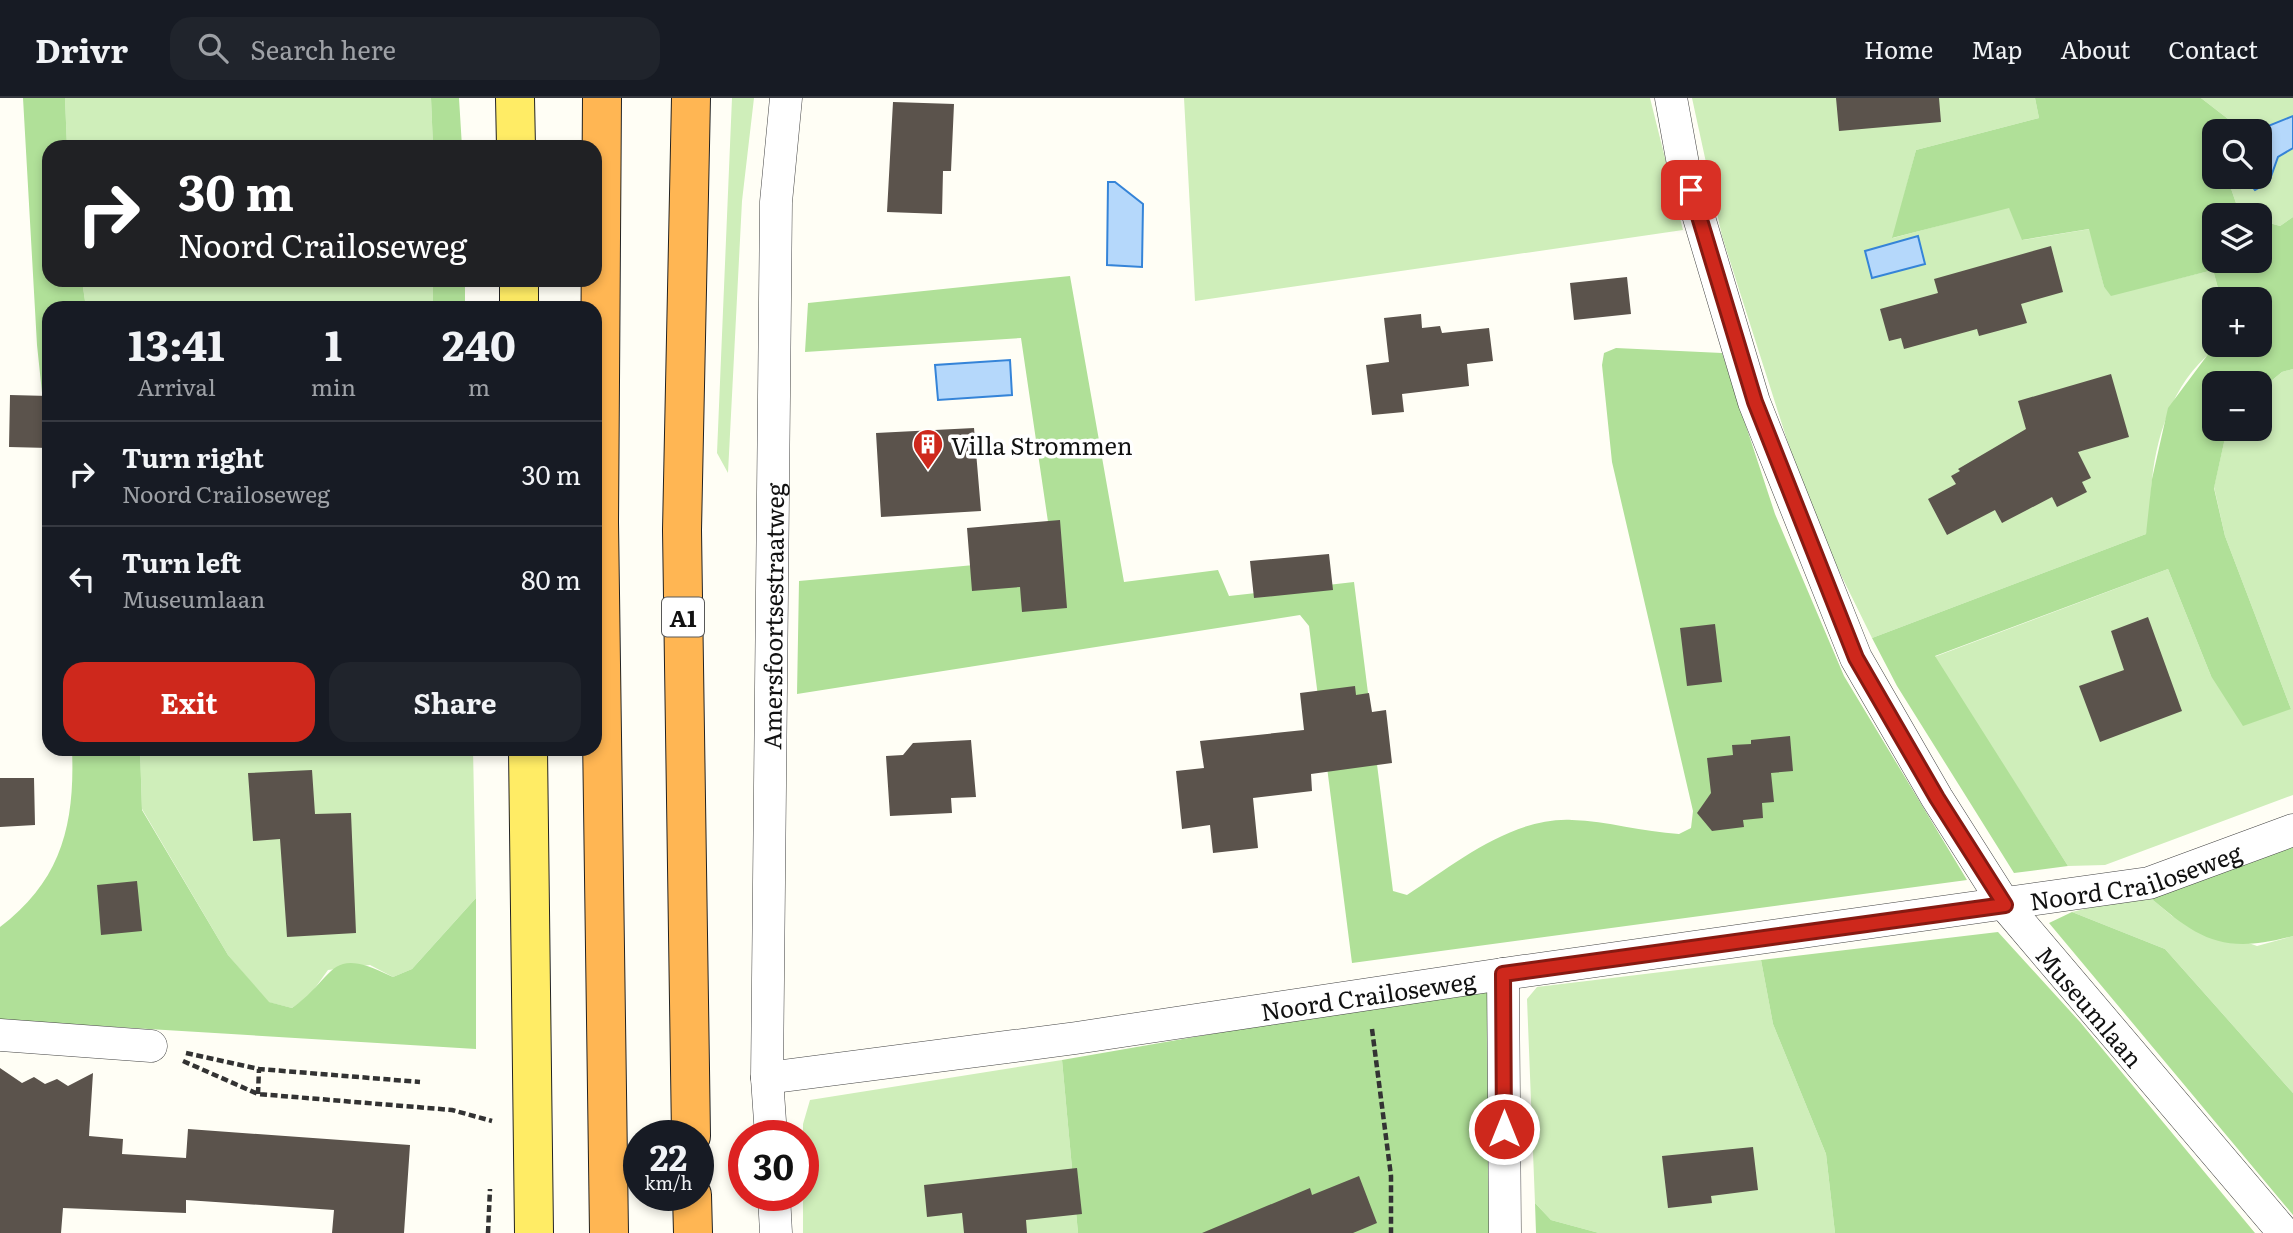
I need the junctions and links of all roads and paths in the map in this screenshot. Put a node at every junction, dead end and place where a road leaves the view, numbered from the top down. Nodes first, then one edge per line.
1 (515, 98) edge
2 (602, 98) edge
3 (691, 98) edge
4 (786, 98) edge
5 (1671, 98) edge
6 (516, 140) edge
7 (602, 140) edge
8 (602, 735) edge
9 (528, 756) edge
10 (2293, 830) edge
11 (2005, 905) junction
12 (1503, 974) junction
13 (1368, 994) junction
14 (0, 1035) edge
15 (150, 1046) junction
16 (259, 1069) junction
17 (768, 1078) junction
18 (420, 1082) dead end
19 (258, 1094) junction
20 (691, 1120) edge
21 (770, 1120) edge
22 (492, 1121) dead end
23 (692, 1211) edge
24 (775, 1211) edge
25 (534, 1233) edge
26 (609, 1233) edge
27 (693, 1233) edge
28 (776, 1233) edge
29 (1391, 1233) edge
30 (1505, 1233) edge
31 (2284, 1233) edge

1 - 6 main road
2 - 7 highway
3 - 20 highway, A1
4 - 17 street, Amersfoortsestraatweg
5 - 11 street, Museumlaan
8 - 26 highway
9 - 25 main road
10 - 11 street, Noord Crailoseweg
11 - 12 street, Noord Crailoseweg
11 - 31 street, Museumlaan
12 - 13 street, Noord Crailoseweg
12 - 30 street
13 - 17 street, Noord Crailoseweg
13 - 29 path
14 - 15 street
15 - 16 path
15 - 19 path
16 - 18 path
16 - 19 path
17 - 21 street, Amersfoortsestraatweg
19 - 22 path
23 - 27 highway
24 - 28 street

